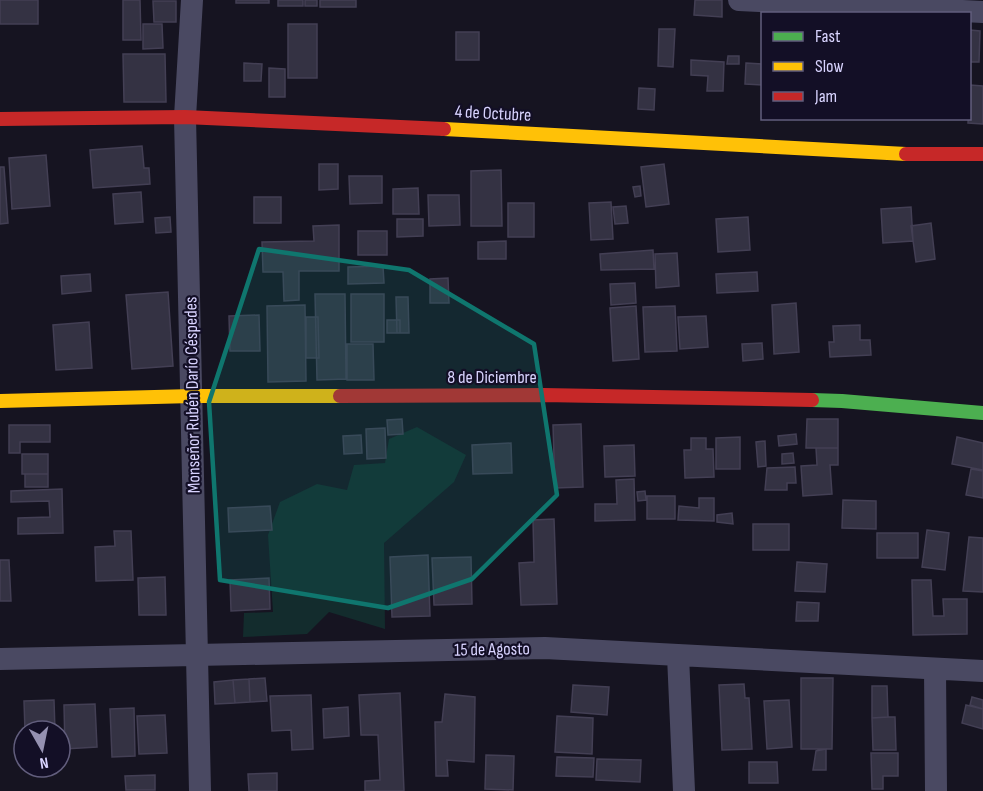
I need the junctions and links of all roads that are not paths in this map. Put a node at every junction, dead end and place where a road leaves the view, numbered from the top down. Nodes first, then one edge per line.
1 (192, 0) edge
2 (739, 0) edge
3 (983, 12) edge
4 (186, 117) junction
5 (0, 119) edge
6 (983, 154) edge
7 (193, 396) junction
8 (0, 401) edge
9 (983, 414) edge
10 (198, 655) junction
11 (678, 656) junction
12 (0, 659) edge
13 (936, 669) junction
14 (983, 671) edge
15 (200, 791) edge
16 (684, 791) edge
17 (936, 791) edge

1 - 4 street, Monseñor Rubén Darío Céspedes
2 - 3 street
4 - 5 street, 4 de Octubre
4 - 6 street, 4 de Octubre
4 - 7 street, Monseñor Rubén Darío Céspedes
7 - 8 street, 8 de Diciembre
7 - 9 street, 8 de Diciembre
7 - 10 street, Monseñor Rubén Darío Céspedes
10 - 11 street, 15 de Agosto
10 - 12 street, 15 de Agosto
10 - 15 street, Monseñor Rubén Darío Céspedes
11 - 13 street, 15 de Agosto
11 - 16 street
13 - 14 street, 15 de Agosto
13 - 17 street

